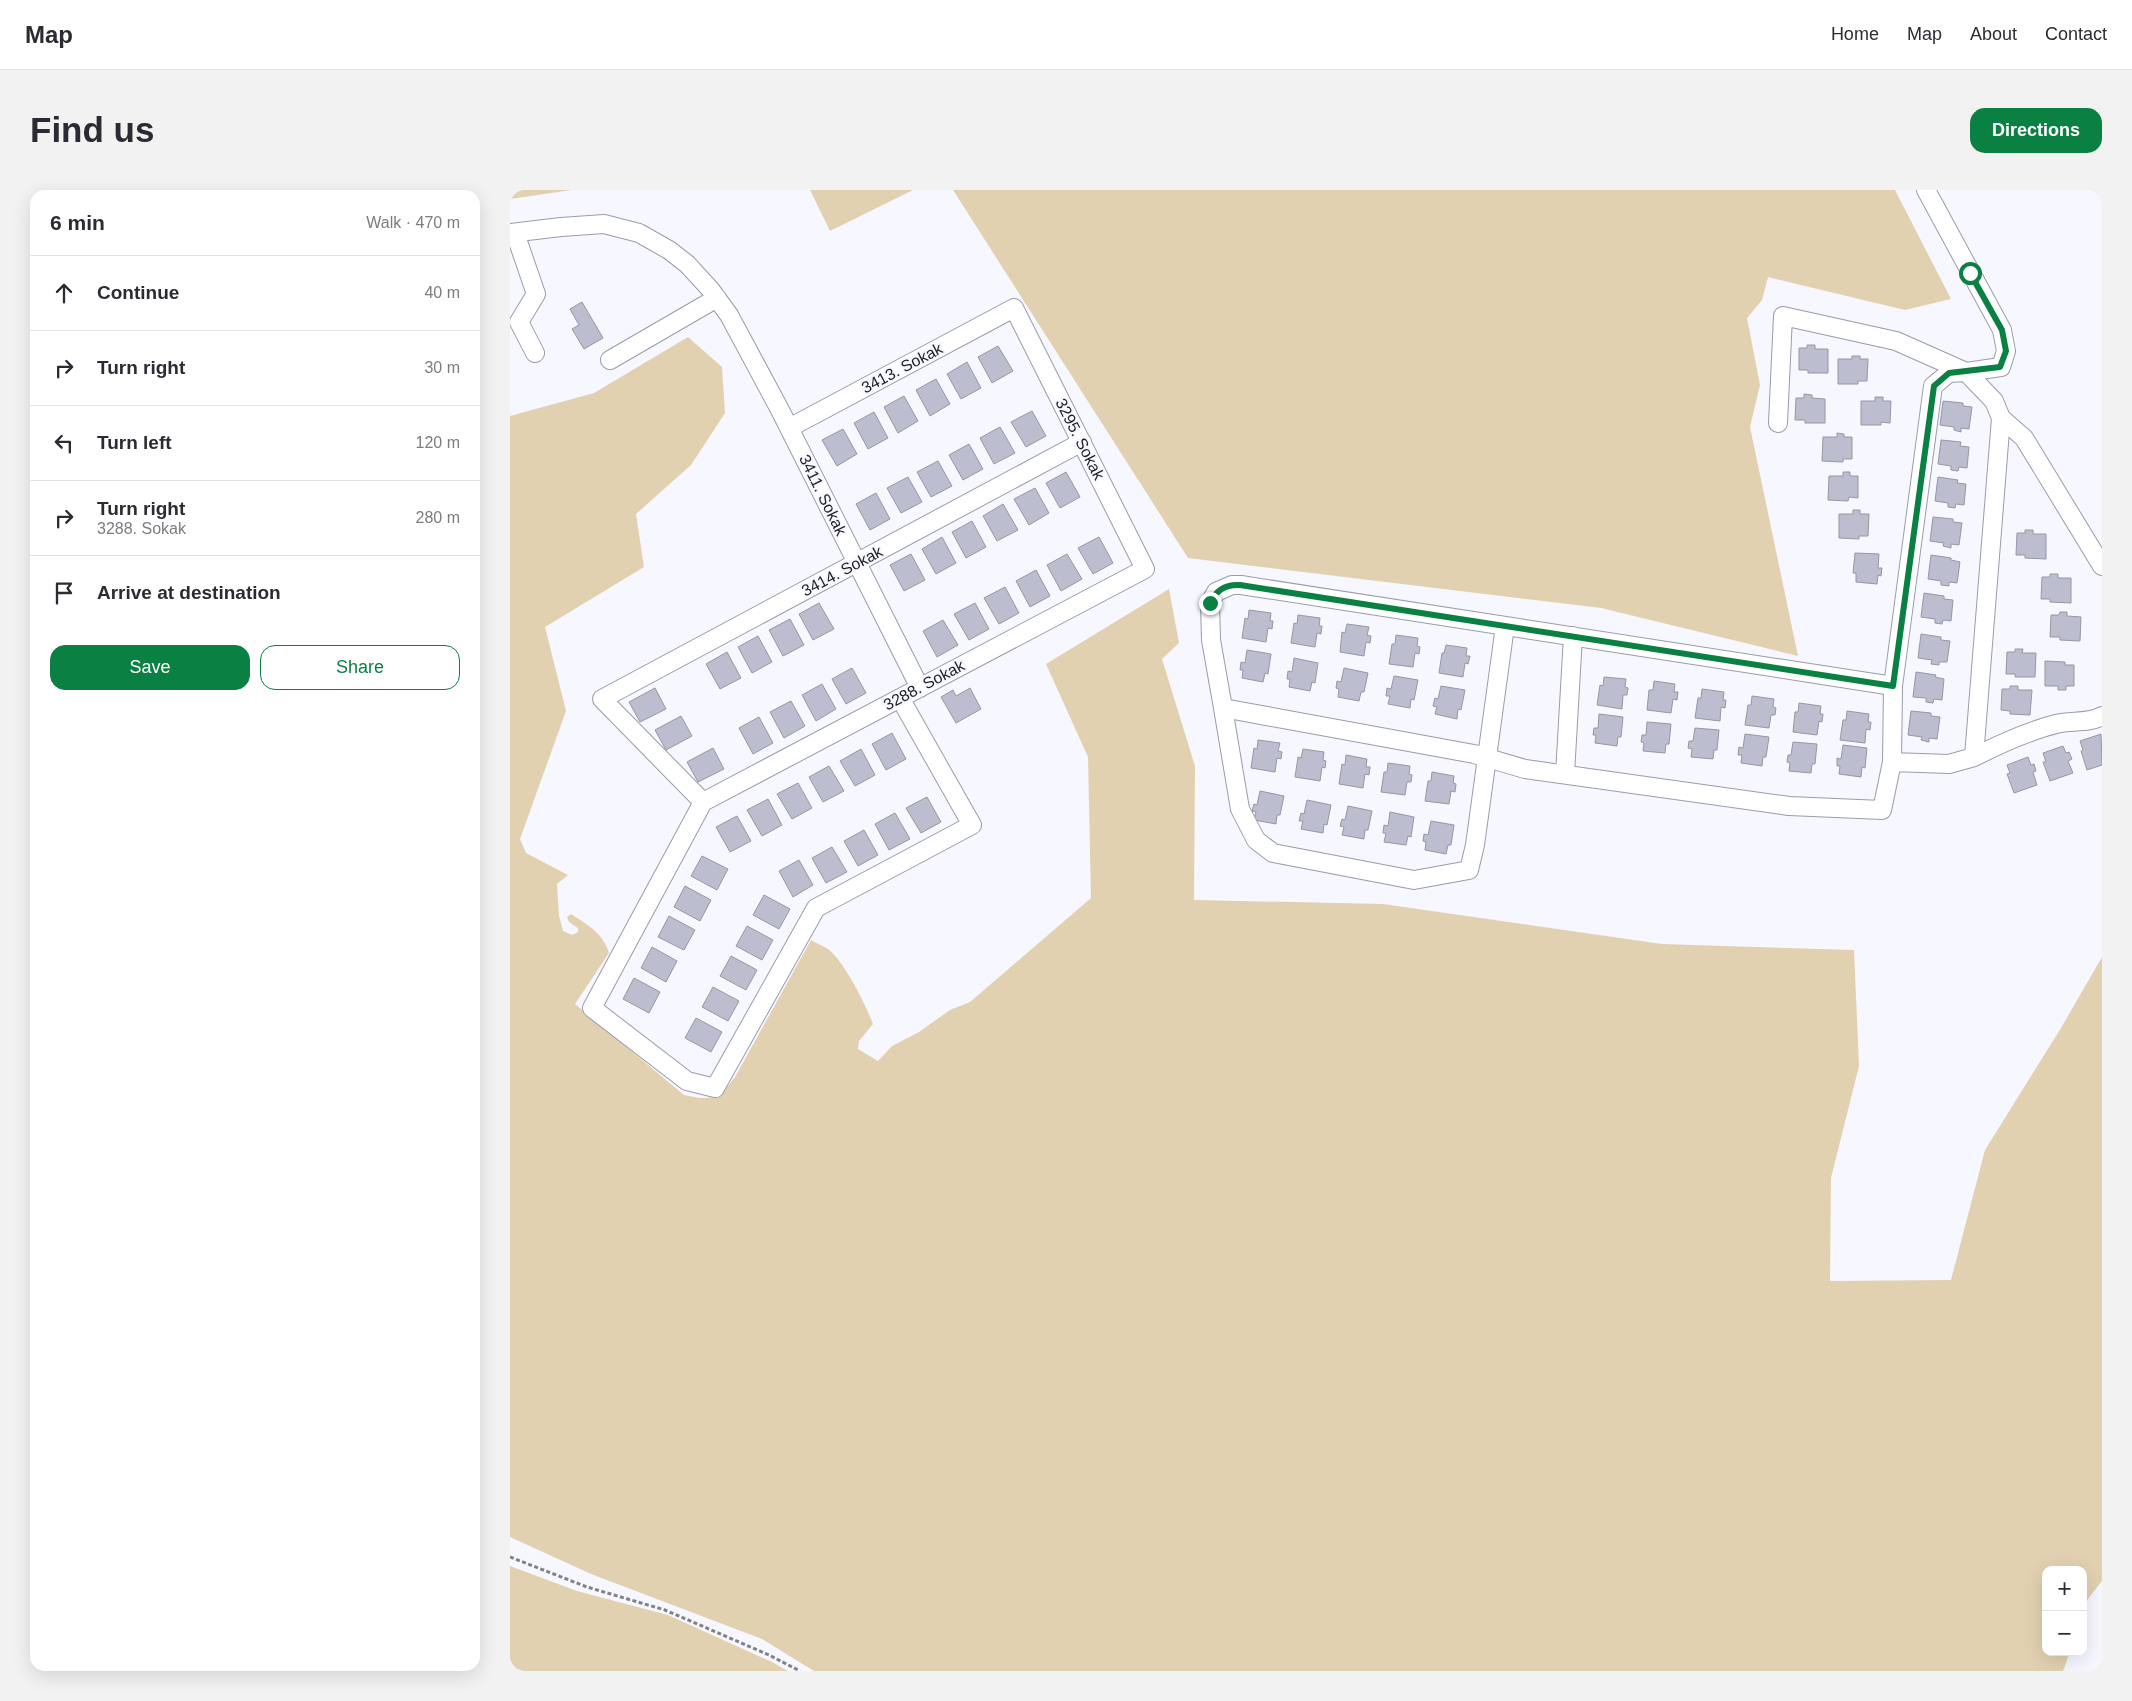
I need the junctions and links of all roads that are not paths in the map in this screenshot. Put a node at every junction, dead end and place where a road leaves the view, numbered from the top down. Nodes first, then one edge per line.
1 (1926, 190) edge
2 (512, 233) edge
3 (717, 298) junction
4 (1014, 308) joint
5 (535, 353) dead end
6 (610, 360) dead end
7 (1966, 372) junction
8 (2001, 418) junction
9 (1778, 423) dead end
10 (789, 428) junction
11 (1082, 442) junction
12 (856, 564) junction
13 (2102, 566) edge
14 (1146, 569) joint
15 (1505, 626) junction
16 (1573, 636) junction
17 (1893, 686) junction
18 (920, 688) junction
19 (900, 698) junction
20 (1223, 708) junction
21 (2102, 716) edge
22 (1974, 757) junction
23 (1486, 758) junction
24 (1892, 762) junction
25 (1565, 774) junction
26 (703, 802) junction

1 - 7 street
2 - 3 street, 3411. Sokak
2 - 5 street
3 - 6 street
3 - 10 street, 3411. Sokak
4 - 10 street, 3413. Sokak
4 - 11 street, 3295. Sokak
7 - 8 street
7 - 9 street
7 - 17 street
8 - 13 street
8 - 22 street
10 - 12 street, 3411. Sokak
11 - 12 street, 3414. Sokak
11 - 14 street, 3295. Sokak
12 - 18 street, 3411. Sokak
12 - 26 street, 3414. Sokak
14 - 18 street, 3288. Sokak
15 - 16 street
15 - 20 street
15 - 23 street
16 - 17 street
16 - 25 street
17 - 24 street
18 - 19 street, 3288. Sokak
19 - 26 street, 3288. Sokak
19 - 26 street
20 - 23 street
20 - 23 street
21 - 22 street
22 - 24 street
23 - 25 street
24 - 25 street

